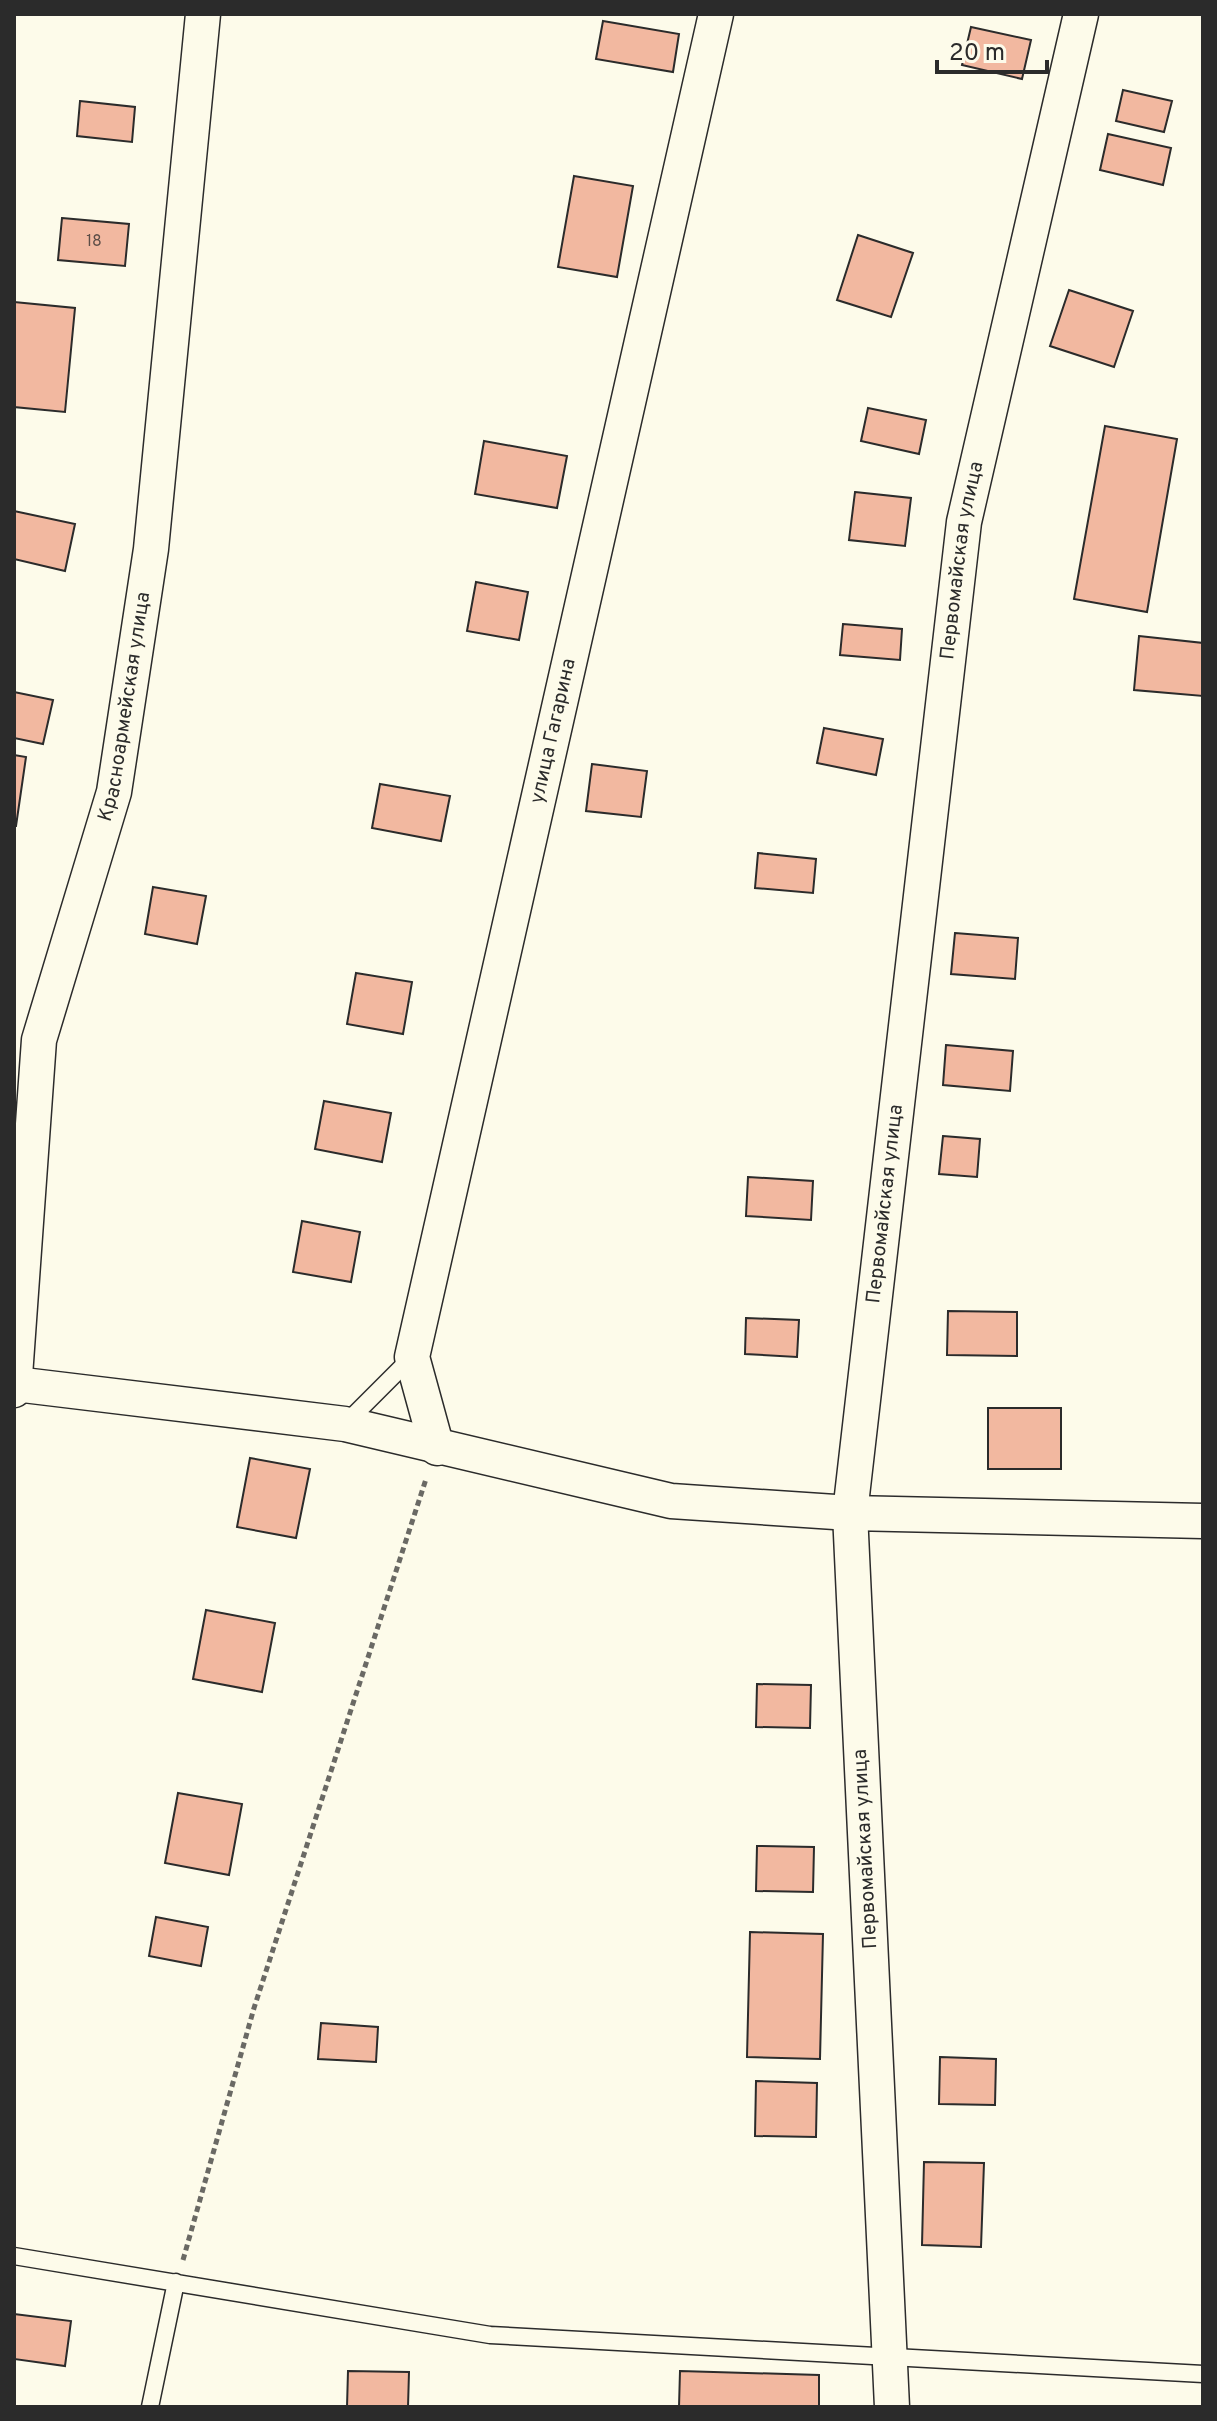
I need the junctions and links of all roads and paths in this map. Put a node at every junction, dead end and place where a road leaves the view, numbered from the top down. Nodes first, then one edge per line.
1 (203, 14) edge
2 (716, 14) edge
3 (1081, 14) edge
4 (412, 1357) junction
5 (15, 1387) edge
6 (345, 1424) junction
7 (437, 1448) junction
8 (850, 1513) junction
9 (1203, 1521) edge
10 (14, 2256) edge
11 (176, 2282) junction
12 (889, 2355) junction
13 (1203, 2374) edge
14 (150, 2407) edge
15 (892, 2407) edge

1 - 5 street, Красноармейская улица
2 - 4 street, улица Гагарина
3 - 8 street, Первомайская улица
4 - 6 lane
4 - 7 street, улица Гагарина
5 - 6 street
6 - 7 street
7 - 8 street
7 - 11 path
8 - 9 street
8 - 12 street, Первомайская улица
10 - 11 lane
11 - 12 lane
11 - 14 lane
12 - 13 lane
12 - 15 street, Первомайская улица

